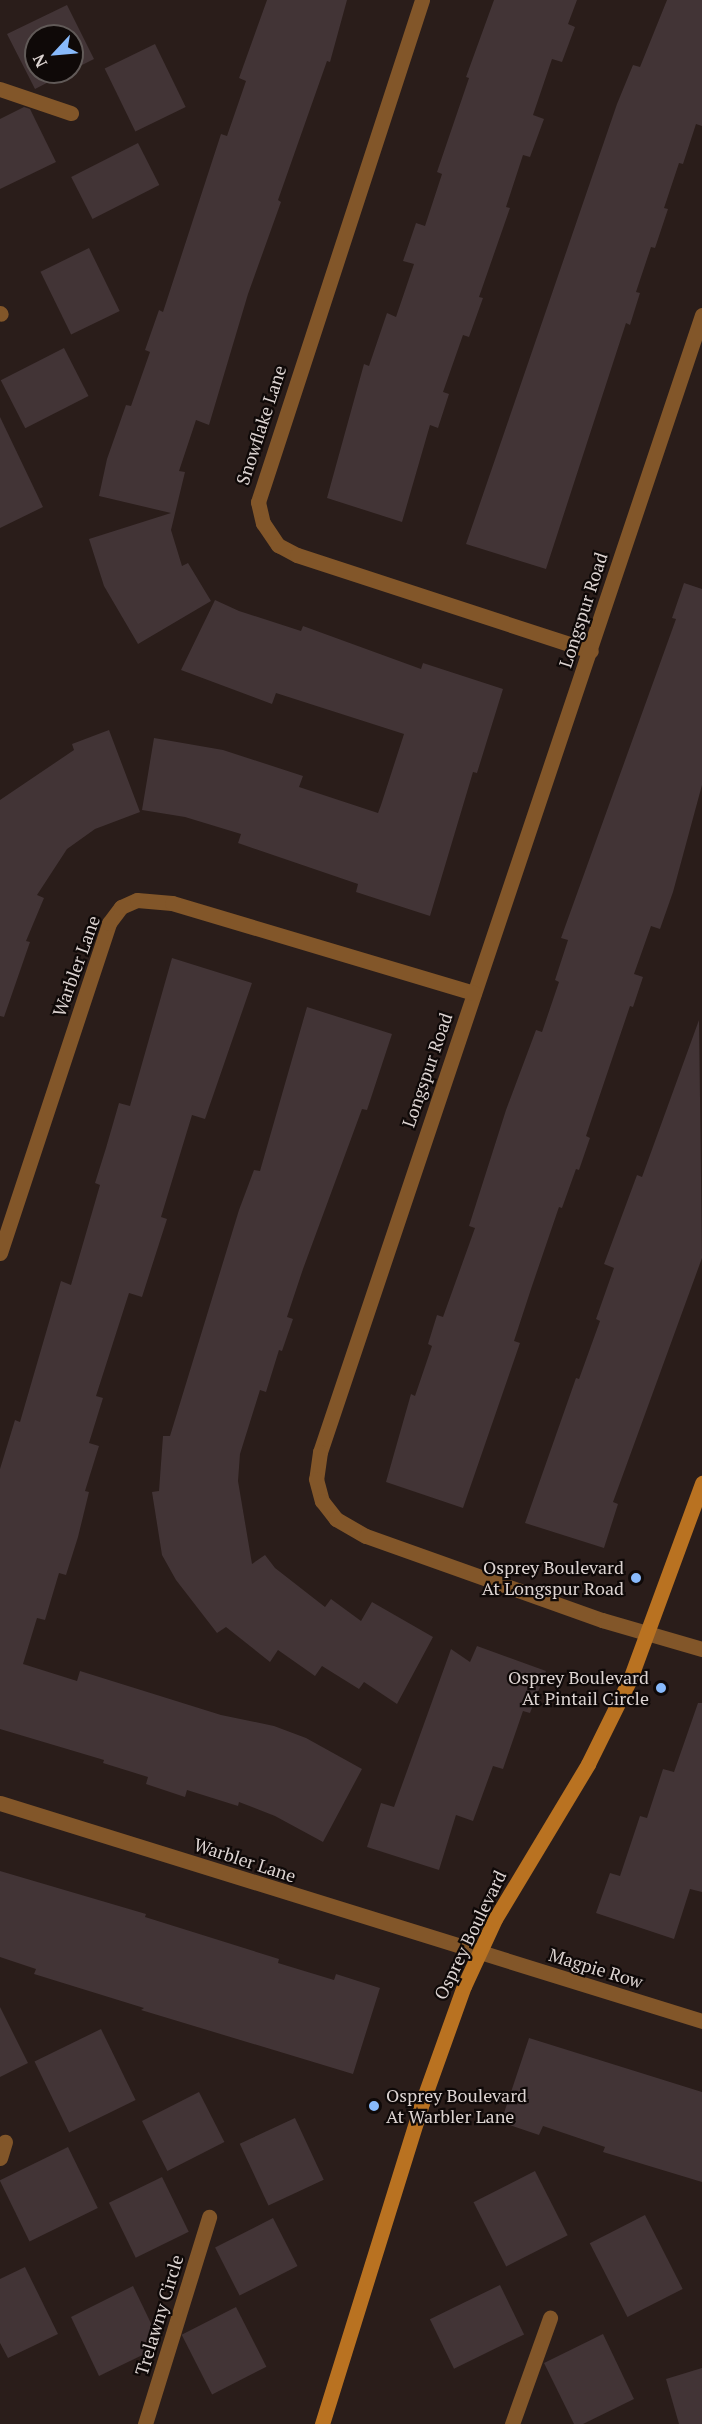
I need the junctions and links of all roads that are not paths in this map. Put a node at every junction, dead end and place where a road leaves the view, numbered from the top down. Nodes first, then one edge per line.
1 (422, 0) edge
2 (0, 89) edge
3 (70, 113) dead end
4 (702, 315) edge
5 (591, 651) junction
6 (474, 993) junction
7 (0, 1253) edge
8 (702, 1483) edge
9 (648, 1635) junction
10 (702, 1650) edge
11 (0, 1803) edge
12 (479, 1953) junction
13 (702, 2021) edge
14 (5, 2142) dead end
15 (0, 2158) edge
16 (209, 2217) dead end
17 (550, 2318) dead end
18 (145, 2424) edge
19 (322, 2424) edge
20 (512, 2424) edge

1 - 5 street, Snowflake Lane
2 - 3 street
4 - 5 street, Longspur Road
5 - 6 street, Longspur Road
6 - 7 street, Warbler Lane
6 - 9 street, Longspur Road
8 - 9 street, Osprey Boulevard
9 - 10 street, Longspur Road
9 - 12 street, Osprey Boulevard
11 - 12 street, Warbler Lane
12 - 13 street, Magpie Row
12 - 19 street, Osprey Boulevard
14 - 15 street
16 - 18 street, Trelawny Circle
17 - 20 street

